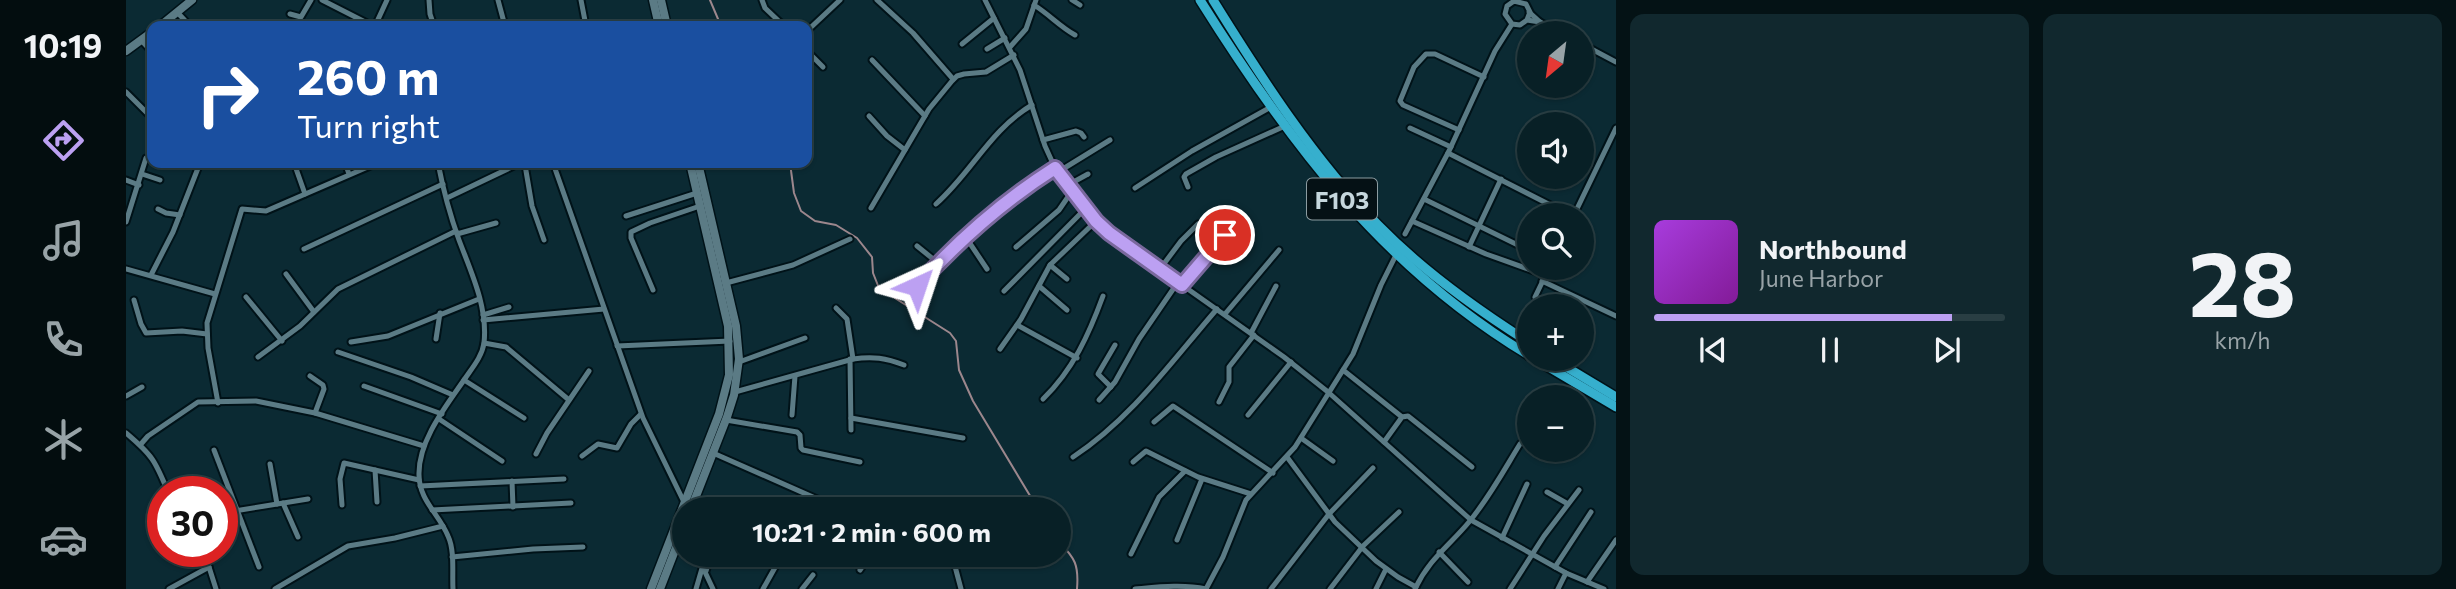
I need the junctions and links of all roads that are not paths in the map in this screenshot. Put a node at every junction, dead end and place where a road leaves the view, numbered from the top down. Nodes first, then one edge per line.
1 (191, 0) edge
2 (311, 0) edge
3 (322, 0) edge
4 (387, 0) edge
5 (429, 0) edge
6 (498, 0) edge
7 (581, 0) edge
8 (653, 0) edge
9 (661, 0) edge
10 (762, 0) edge
11 (841, 0) edge
12 (877, 0) edge
13 (985, 0) edge
14 (1072, 0) edge
15 (1200, 0) edge
16 (1213, 0) edge
17 (1523, 1) edge
18 (1035, 3) edge
19 (1080, 5) dead end
20 (177, 12) junction
21 (1529, 12) junction
22 (290, 14) dead end
23 (994, 18) junction
24 (1527, 20) junction
25 (166, 21) edge
26 (185, 21) edge
27 (364, 21) edge
28 (376, 21) edge
29 (432, 21) edge
30 (504, 21) edge
31 (585, 21) edge
32 (658, 21) edge
33 (666, 21) edge
34 (779, 21) edge
35 (1534, 21) edge
36 (1539, 21) edge
37 (1511, 24) junction
38 (812, 26) edge
39 (1076, 35) dead end
40 (147, 36) edge
41 (1005, 38) junction
42 (142, 41) junction
43 (962, 44) dead end
44 (147, 46) edge
45 (1010, 47) junction
46 (987, 49) dead end
47 (1594, 50) edge
48 (126, 51) edge
49 (1014, 55) junction
50 (812, 56) edge
51 (872, 60) dead end
52 (1616, 62) edge
53 (823, 67) dead end
54 (1483, 77) junction
55 (953, 79) junction
56 (126, 92) edge
57 (1032, 105) junction
58 (1271, 107) junction
59 (147, 113) edge
60 (869, 116) dead end
61 (925, 116) junction
62 (1285, 126) junction
63 (1410, 128) dead end
64 (1616, 128) edge
65 (1459, 130) junction
66 (1084, 137) dead end
67 (1043, 140) junction
68 (1110, 140) dead end
69 (905, 150) junction
70 (1449, 150) junction
71 (146, 158) dead end
72 (198, 168) edge
73 (296, 168) edge
74 (347, 168) edge
75 (364, 168) edge
76 (439, 168) edge
77 (510, 168) edge
78 (526, 168) edge
79 (555, 168) edge
80 (691, 168) edge
81 (699, 168) edge
82 (1057, 170) junction
83 (142, 174) junction
84 (349, 174) junction
85 (1087, 174) dead end
86 (1502, 179) junction
87 (126, 180) edge
88 (160, 180) dead end
89 (443, 184) junction
90 (139, 185) junction
91 (1068, 186) junction
92 (1188, 187) dead end
93 (1135, 188) dead end
94 (1072, 191) junction
95 (697, 193) junction
96 (306, 194) junction
97 (447, 198) junction
98 (1424, 199) junction
99 (1549, 203) edge
100 (1578, 203) edge
101 (936, 204) dead end
102 (700, 206) junction
103 (871, 208) dead end
104 (1086, 208) junction
105 (158, 209) dead end
106 (180, 215) junction
107 (626, 216) dead end
108 (1096, 221) junction
109 (1412, 221) junction
110 (126, 222) edge
111 (496, 223) dead end
112 (1237, 223) dead end
113 (1199, 224) dead end
114 (1479, 226) junction
115 (457, 232) junction
116 (1405, 234) dead end
117 (965, 236) junction
118 (850, 239) dead end
119 (544, 240) dead end
120 (1517, 245) edge
121 (917, 246) dead end
122 (1016, 247) dead end
123 (1469, 247) junction
124 (304, 249) dead end
125 (1279, 250) dead end
126 (1396, 255) junction
127 (938, 263) junction
128 (1051, 265) junction
129 (1517, 267) edge
130 (126, 268) edge
131 (988, 269) dead end
132 (1160, 269) junction
133 (286, 274) dead end
134 (151, 275) junction
135 (1067, 279) dead end
136 (1548, 280) edge
137 (726, 283) junction
138 (1180, 283) junction
139 (917, 286) dead end
140 (1039, 286) junction
141 (1276, 286) dead end
142 (653, 290) dead end
143 (1004, 291) dead end
144 (215, 293) junction
145 (1103, 296) dead end
146 (246, 297) dead end
147 (479, 299) junction
148 (134, 300) dead end
149 (509, 307) dead end
150 (836, 308) dead end
151 (604, 309) junction
152 (1217, 309) junction
153 (1067, 310) dead end
154 (314, 312) junction
155 (440, 313) junction
156 (1225, 314) junction
157 (1616, 316) edge
158 (483, 317) junction
159 (1017, 325) junction
160 (207, 334) junction
161 (1253, 334) junction
162 (1517, 335) edge
163 (805, 338) dead end
164 (436, 339) dead end
165 (282, 341) junction
166 (730, 341) junction
167 (351, 342) dead end
168 (484, 343) junction
169 (1115, 345) dead end
170 (617, 346) junction
171 (1517, 347) edge
172 (1000, 349) dead end
173 (338, 352) dead end
174 (258, 357) dead end
175 (1077, 358) junction
176 (852, 359) junction
177 (1291, 362) junction
178 (738, 363) junction
179 (904, 365) dead end
180 (1343, 370) junction
181 (589, 371) dead end
182 (1559, 371) edge
183 (1573, 371) edge
184 (310, 376) dead end
185 (794, 376) junction
186 (464, 380) junction
187 (364, 386) dead end
188 (142, 387) dead end
189 (1111, 387) junction
190 (734, 392) junction
191 (1328, 392) junction
192 (453, 395) junction
193 (126, 396) edge
194 (1616, 397) edge
195 (1043, 399) dead end
196 (569, 400) junction
197 (1099, 400) dead end
198 (1219, 402) dead end
199 (218, 403) junction
200 (1616, 407) edge
201 (315, 413) junction
202 (641, 414) junction
203 (792, 415) dead end
204 (1248, 415) dead end
205 (441, 417) junction
206 (1402, 417) junction
207 (524, 418) dead end
208 (851, 418) junction
209 (726, 420) junction
210 (1154, 422) dead end
211 (850, 430) dead end
212 (126, 433) edge
213 (963, 438) dead end
214 (1301, 438) junction
215 (1384, 442) junction
216 (141, 444) junction
217 (424, 446) junction
218 (1517, 448) edge
219 (214, 450) dead end
220 (713, 453) junction
221 (536, 454) dead end
222 (582, 456) dead end
223 (1073, 457) dead end
224 (1287, 457) junction
225 (502, 461) dead end
226 (1333, 461) dead end
227 (860, 462) dead end
228 (1133, 462) dead end
229 (270, 464) dead end
230 (1472, 467) dead end
231 (1373, 468) dead end
232 (375, 470) junction
233 (1185, 471) junction
234 (1273, 473) junction
235 (161, 476) edge
236 (223, 476) edge
237 (564, 479) dead end
238 (1202, 479) junction
239 (512, 481) junction
240 (420, 483) junction
241 (1527, 484) dead end
242 (1579, 490) dead end
243 (1547, 492) dead end
244 (1251, 494) junction
245 (683, 497) edge
246 (691, 497) edge
247 (692, 497) edge
248 (811, 497) edge
249 (308, 499) dead end
250 (377, 502) dead end
251 (571, 503) dead end
252 (280, 504) junction
253 (1568, 504) junction
254 (342, 505) dead end
255 (513, 507) junction
256 (432, 510) junction
257 (238, 511) edge
258 (1399, 512) dead end
259 (1591, 512) dead end
260 (1329, 514) junction
261 (238, 516) edge
262 (1471, 520) junction
263 (443, 526) junction
264 (298, 537) dead end
265 (1502, 538) junction
266 (1177, 540) dead end
267 (1616, 540) edge
268 (672, 542) edge
269 (1363, 546) junction
270 (583, 547) dead end
271 (1439, 552) junction
272 (1131, 554) dead end
273 (1532, 554) junction
274 (452, 557) junction
275 (672, 562) edge
276 (1555, 566) junction
277 (209, 567) joint
278 (259, 567) dead end
279 (775, 567) edge
280 (862, 567) edge
281 (955, 567) edge
282 (704, 568) joint
283 (1386, 569) junction
284 (860, 570) dead end
285 (1566, 573) junction
286 (813, 575) dead end
287 (1468, 582) dead end
288 (1587, 582) junction
289 (1416, 588) edge
290 (169, 589) edge
291 (216, 589) edge
292 (275, 589) edge
293 (453, 589) edge
294 (651, 589) edge
295 (660, 589) edge
296 (696, 589) edge
297 (713, 589) edge
298 (763, 589) edge
299 (802, 589) edge
300 (961, 589) edge
301 (1135, 589) edge
302 (1206, 589) edge
303 (1271, 589) edge
304 (1330, 589) edge
305 (1376, 589) edge
306 (1510, 589) edge
307 (1558, 589) edge
308 (1604, 589) edge

1 - 20 main road
2 - 22 street
3 - 27 street
4 - 28 street
5 - 29 street
6 - 30 street
7 - 31 street
8 - 32 main road
9 - 33 main road
10 - 34 street
11 - 38 street
12 - 55 street
13 - 23 street
14 - 19 street
15 - 58 main road, F103
16 - 162 main road, F103
17 - 21 street
17 - 37 street
18 - 39 street
18 - 45 street
20 - 25 main road
20 - 26 street
21 - 24 street
21 - 36 street
23 - 41 street
23 - 43 street
24 - 35 street
24 - 37 street
37 - 54 street
40 - 42 main road
41 - 45 street
41 - 46 street
42 - 44 street
42 - 48 main road
45 - 49 street
47 - 52 street
49 - 55 street
49 - 57 street
50 - 53 street
51 - 61 street
54 - 65 street
54 - 65 street
55 - 61 street
56 - 59 street
57 - 67 street
57 - 101 street
58 - 62 main road, F103
58 - 93 street
60 - 69 street
61 - 69 street
62 - 92 street
62 - 126 main road, F103
63 - 70 street
64 - 100 street
65 - 70 street
66 - 67 street
67 - 82 street
68 - 82 street
69 - 103 street
70 - 86 street
70 - 98 street
71 - 83 street
72 - 106 street
73 - 96 street
74 - 84 street
75 - 84 street
76 - 89 street
77 - 97 street
78 - 119 street
79 - 151 street
80 - 95 main road
81 - 137 main road
82 - 91 street
82 - 117 street
83 - 88 street
83 - 90 street
84 - 96 street
85 - 91 street
86 - 99 street
86 - 114 street
87 - 90 street
89 - 97 street
89 - 124 street
90 - 110 street
91 - 94 street
94 - 104 street
94 - 122 street
95 - 102 main road
95 - 107 street
96 - 144 street
97 - 115 street
98 - 109 street
98 - 114 street
102 - 142 street
102 - 166 main road
104 - 108 street
104 - 143 street
105 - 106 street
106 - 134 street
108 - 128 street
108 - 132 street
109 - 116 street
109 - 123 street
111 - 115 street
112 - 138 street
113 - 132 street
114 - 120 street
114 - 123 street
115 - 147 street
115 - 154 street
117 - 127 street
117 - 131 street
118 - 137 street
121 - 127 street
123 - 129 street
125 - 156 street
126 - 171 main road, F103
126 - 180 street
127 - 139 street
128 - 135 street
128 - 140 street
130 - 134 street
132 - 138 street
133 - 154 street
134 - 144 street
136 - 157 street
137 - 178 main road
138 - 152 street
138 - 189 street
140 - 153 street
140 - 159 street
141 - 161 street
144 - 160 street
145 - 175 street
146 - 165 street
147 - 155 street
147 - 158 street
148 - 160 street
149 - 158 street
150 - 176 street
151 - 158 street
151 - 170 street
152 - 156 street
152 - 223 street
154 - 165 street
155 - 164 street
155 - 167 street
156 - 161 street
158 - 168 street
159 - 172 street
159 - 175 street
160 - 199 street
161 - 177 street
161 - 198 street
163 - 178 street
165 - 174 street
166 - 170 street
166 - 246 main road
168 - 186 street
168 - 196 street
169 - 189 street
170 - 202 street
173 - 192 street
175 - 195 street
176 - 179 street
176 - 185 street
176 - 208 street
177 - 191 street
177 - 204 street
178 - 190 main road
180 - 191 street
180 - 206 street
181 - 196 street
182 - 200 main road
183 - 194 main road
184 - 201 street
185 - 190 street
185 - 203 street
186 - 192 street
186 - 207 street
187 - 205 street
188 - 193 street
189 - 197 street
190 - 209 main road
191 - 214 street
191 - 215 street
192 - 205 street
196 - 221 street
199 - 201 street
199 - 216 street
201 - 217 street
202 - 222 street
202 - 245 street
205 - 217 street
205 - 225 street
206 - 215 street
206 - 230 street
208 - 211 street
208 - 213 street
209 - 220 main road
209 - 227 street
210 - 234 street
212 - 216 street
214 - 224 street
214 - 226 street
215 - 262 street
216 - 235 street
217 - 240 street
218 - 262 street
219 - 236 street
220 - 247 main road
220 - 248 street
224 - 234 street
224 - 260 street
228 - 233 street
229 - 252 street
231 - 260 street
232 - 240 street
232 - 250 street
232 - 254 street
233 - 238 street
233 - 272 street
234 - 244 street
237 - 239 street
238 - 244 street
238 - 266 street
239 - 240 street
239 - 255 street
240 - 256 street
241 - 265 street
242 - 253 street
243 - 253 street
244 - 302 street
249 - 252 street
251 - 255 street
252 - 257 street
252 - 264 street
253 - 273 street
255 - 256 street
256 - 263 street
258 - 269 street
259 - 276 street
260 - 269 street
260 - 303 street
261 - 278 street
262 - 265 street
262 - 271 street
263 - 274 street
263 - 292 street
265 - 273 street
267 - 288 street
268 - 294 main road
269 - 283 street
269 - 304 street
270 - 274 street
271 - 287 street
271 - 289 street
273 - 276 street
273 - 306 street
274 - 293 street
275 - 295 main road
276 - 285 street
277 - 290 street
277 - 291 street
279 - 298 street
280 - 284 street
281 - 300 street
282 - 296 street
282 - 297 street
283 - 289 street
283 - 305 street
285 - 288 street
285 - 307 street
286 - 299 street
288 - 308 street
301 - 302 street

